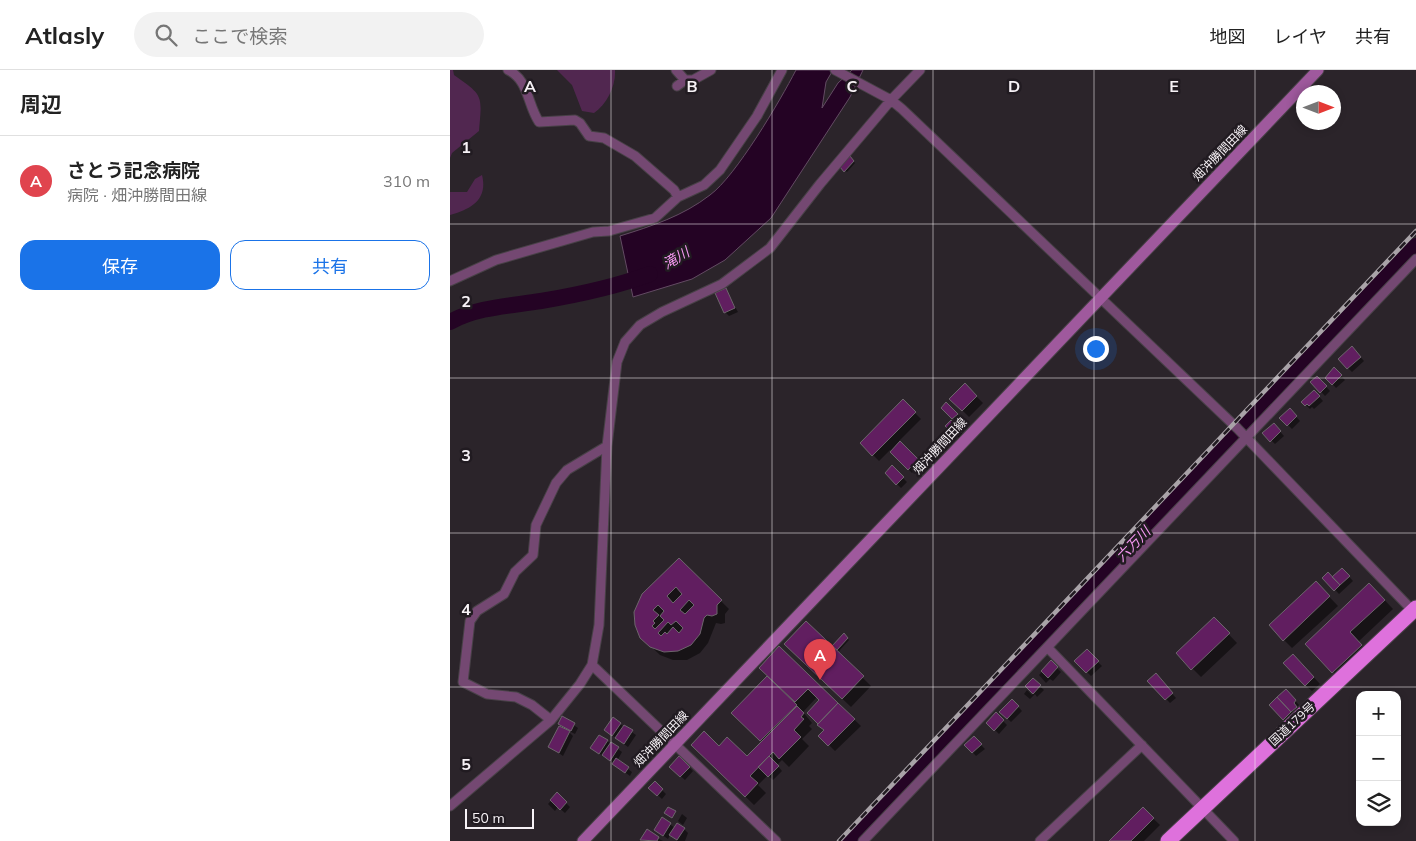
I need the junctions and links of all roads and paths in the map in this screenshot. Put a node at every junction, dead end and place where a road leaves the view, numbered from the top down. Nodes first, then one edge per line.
1 (508, 70) edge
2 (676, 70) edge
3 (711, 70) edge
4 (782, 70) edge
5 (836, 70) edge
6 (920, 70) edge
7 (1318, 70) edge
8 (685, 80) junction
9 (676, 86) dead end
10 (891, 100) junction
11 (678, 197) junction
12 (1416, 259) edge
13 (450, 281) edge
14 (1100, 298) junction
15 (1246, 438) junction
16 (607, 446) junction
17 (1415, 611) edge
18 (1048, 648) junction
19 (592, 665) junction
20 (551, 720) junction
21 (1142, 744) junction
22 (674, 746) junction
23 (450, 806) edge
24 (1203, 808) junction
25 (583, 841) edge
26 (776, 841) edge
27 (862, 841) edge
28 (1040, 841) edge
29 (1168, 841) edge
30 (1234, 841) edge

1 - 11 street
2 - 8 street
3 - 8 street
4 - 11 street
5 - 10 street
6 - 10 street
7 - 14 main road, 畑沖勝間田線
8 - 9 street
10 - 14 street
10 - 16 street
11 - 13 street
12 - 15 street
14 - 15 street
14 - 22 main road, 畑沖勝間田線
15 - 17 street
15 - 18 street
16 - 19 street
16 - 20 street
17 - 24 highway, 国道179号
18 - 21 street
18 - 27 street
19 - 20 street
19 - 22 street
20 - 23 street
21 - 24 street
21 - 28 street
22 - 25 main road, 畑沖勝間田線
22 - 26 street
24 - 29 highway, 国道179号
24 - 30 street

